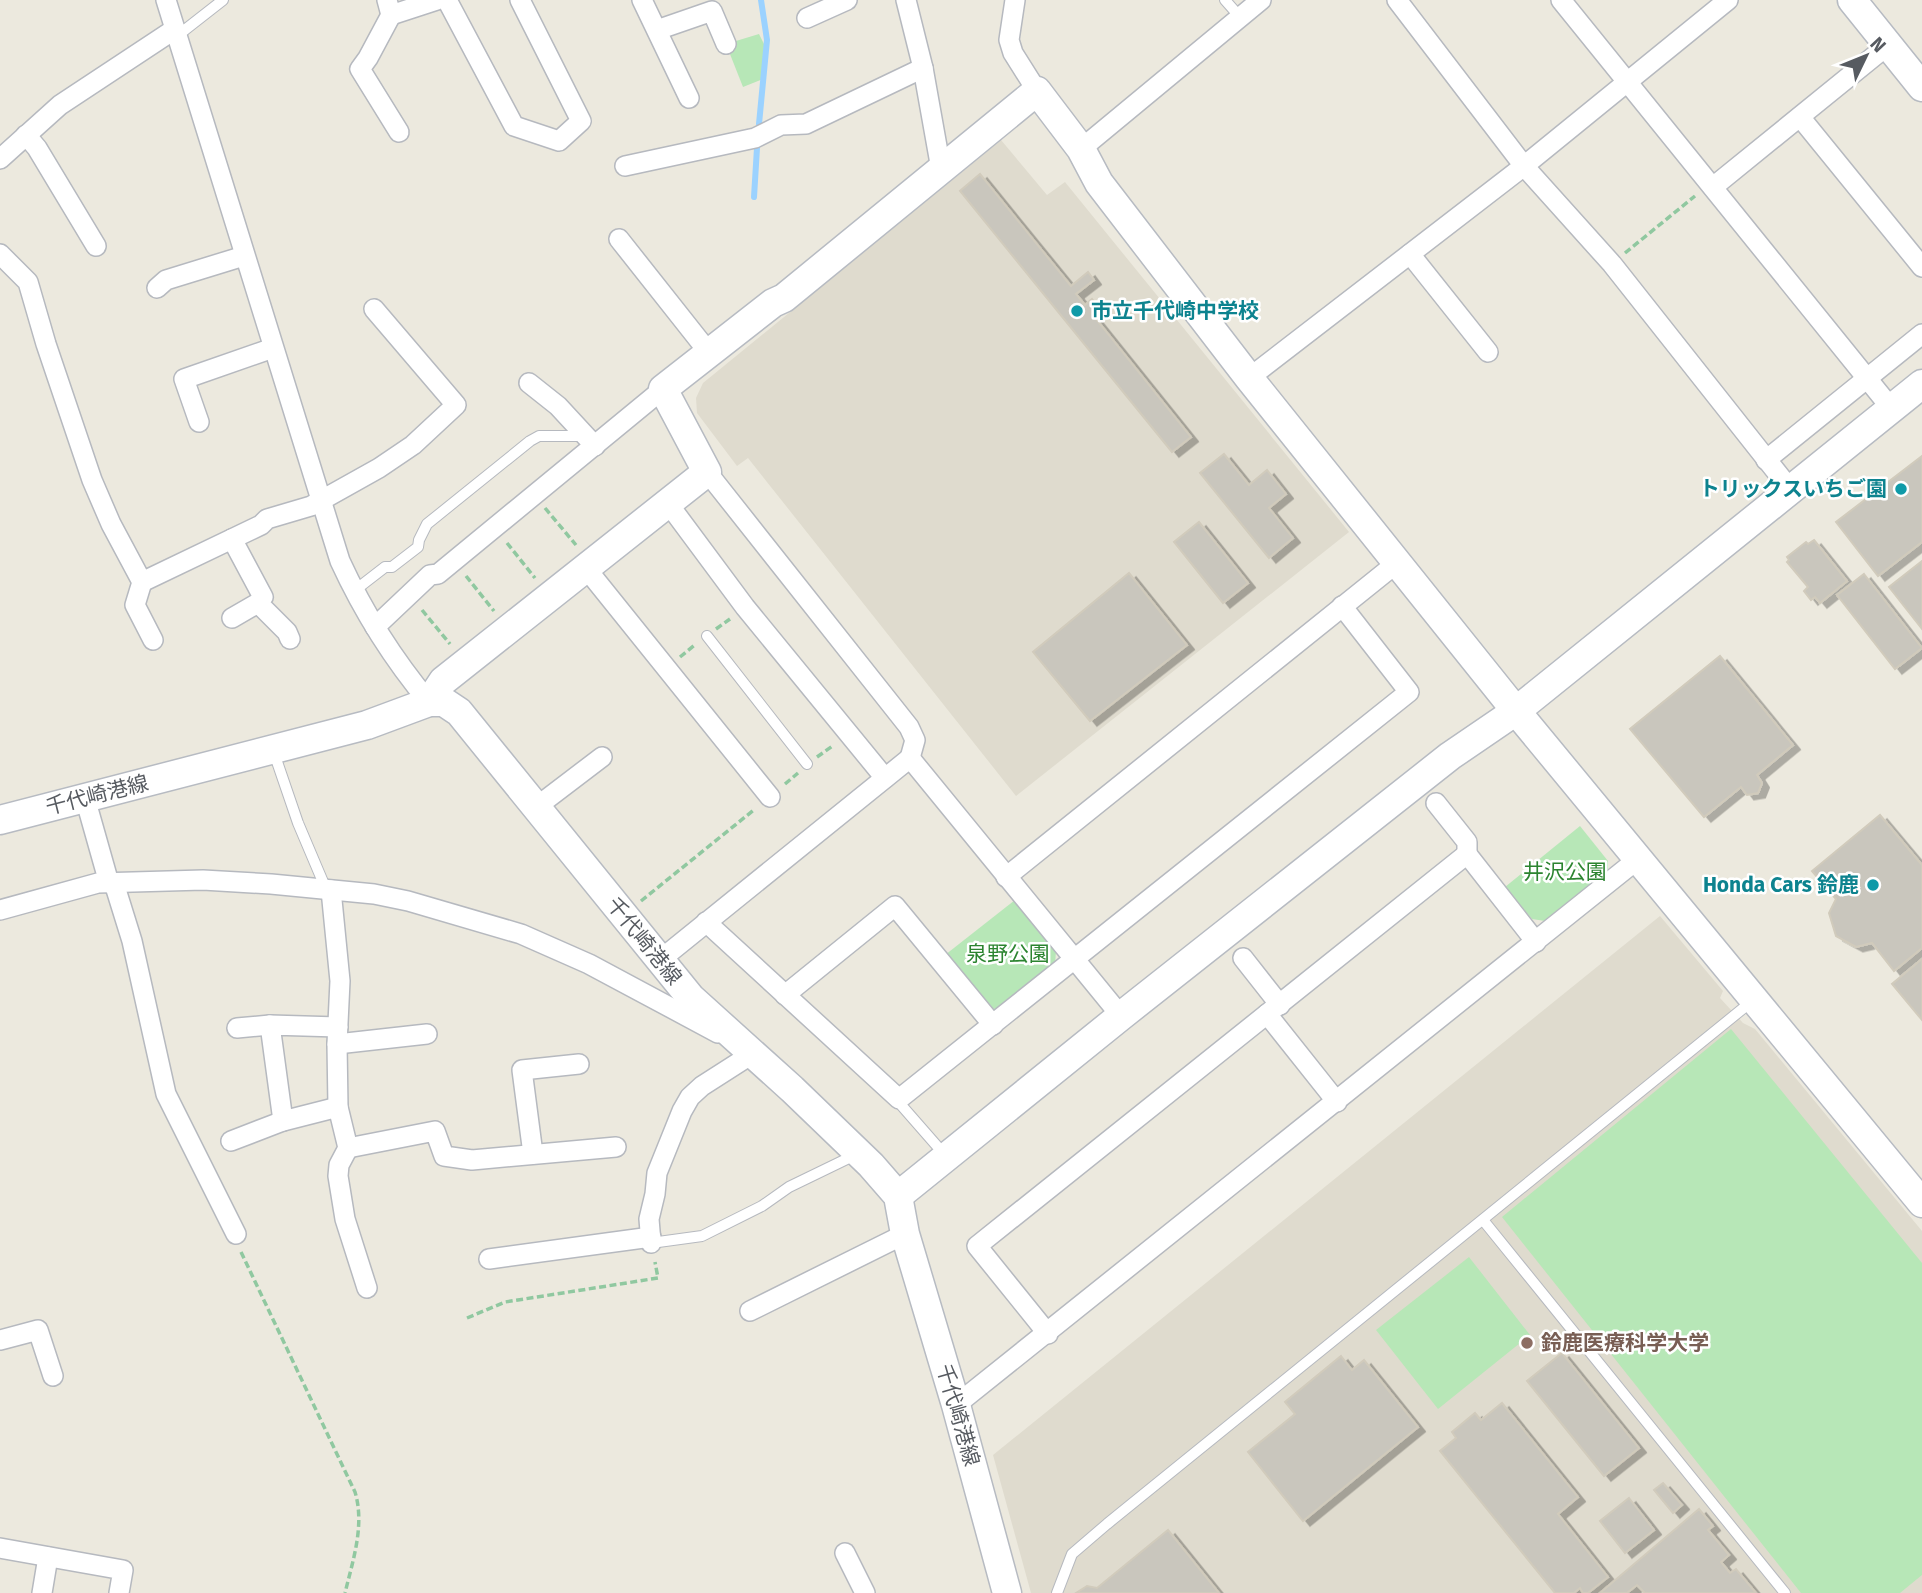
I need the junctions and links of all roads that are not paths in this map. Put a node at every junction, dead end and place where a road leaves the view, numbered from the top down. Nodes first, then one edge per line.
1 (166, 0) edge
2 (223, 0) edge
3 (437, 0) edge
4 (447, 0) edge
5 (520, 0) edge
6 (642, 0) edge
7 (847, 0) edge
8 (906, 0) edge
9 (1015, 0) edge
10 (1225, 0) edge
11 (1261, 0) edge
12 (1397, 0) edge
13 (1561, 0) edge
14 (1728, 0) edge
15 (1852, 0) edge
16 (389, 7) edge
17 (1240, 17) junction
18 (807, 18) dead end
19 (657, 30) junction
20 (176, 33) junction
21 (726, 44) dead end
22 (1888, 45) junction
23 (923, 68) junction
24 (1627, 81) junction
25 (1922, 87) edge
26 (1037, 91) junction
27 (689, 98) dead end
28 (1800, 117) junction
29 (399, 132) dead end
30 (26, 135) junction
31 (1081, 149) junction
32 (0, 159) edge
33 (625, 166) dead end
34 (1524, 166) junction
35 (941, 169) junction
36 (1712, 186) junction
37 (619, 239) dead end
38 (96, 246) dead end
39 (0, 254) edge
40 (1410, 254) junction
41 (244, 256) junction
42 (1922, 267) edge
43 (157, 288) dead end
44 (374, 309) dead end
45 (1922, 334) edge
46 (273, 348) junction
47 (1488, 352) dead end
48 (710, 354) junction
49 (1249, 378) junction
50 (1867, 378) junction
51 (529, 383) dead end
52 (1922, 384) edge
53 (663, 389) junction
54 (1891, 408) junction
55 (199, 422) dead end
56 (590, 441) junction
57 (1766, 460) junction
58 (707, 472) junction
59 (1790, 489) junction
60 (320, 500) junction
61 (667, 502) junction
62 (232, 539) junction
63 (1398, 562) junction
64 (588, 564) junction
65 (142, 582) junction
66 (354, 591) junction
67 (258, 603) junction
68 (1342, 606) junction
69 (232, 618) dead end
70 (375, 627) junction
71 (706, 636) dead end
72 (290, 639) dead end
73 (153, 640) dead end
74 (429, 702) junction
75 (1516, 711) junction
76 (273, 750) junction
77 (602, 757) dead end
78 (910, 758) junction
79 (807, 764) road end
80 (885, 779) junction
81 (770, 797) road end
82 (85, 798) junction
83 (1436, 803) dead end
84 (535, 808) junction
85 (0, 820) edge
86 (1467, 855) junction
87 (1638, 859) junction
88 (1006, 877) junction
89 (112, 883) junction
90 (328, 890) junction
91 (0, 910) edge
92 (706, 922) junction
93 (1536, 942) junction
94 (1243, 958) dead end
95 (660, 960) junction
96 (1074, 960) junction
97 (785, 995) junction
98 (1754, 999) junction
99 (1273, 1009) junction
100 (1121, 1016) junction
101 (993, 1025) junction
102 (270, 1026) junction
103 (237, 1028) dead end
104 (427, 1034) dead end
105 (337, 1035) junction
106 (748, 1051) junction
107 (579, 1064) dead end
108 (899, 1099) junction
109 (1337, 1102) junction
110 (338, 1107) junction
111 (283, 1121) junction
112 (231, 1140) dead end
113 (937, 1146) dead end
114 (616, 1147) dead end
115 (348, 1148) junction
116 (859, 1153) junction
117 (533, 1154) junction
118 (898, 1196) junction
119 (1922, 1203) edge
120 (1483, 1220) junction
121 (236, 1234) road end
122 (905, 1234) junction
123 (651, 1240) junction
124 (489, 1259) dead end
125 (366, 1288) dead end
126 (750, 1311) dead end
127 (1048, 1334) junction
128 (0, 1340) edge
129 (53, 1376) dead end
130 (956, 1405) junction
131 (0, 1548) edge
132 (845, 1553) dead end
133 (48, 1557) junction
134 (42, 1593) edge
135 (119, 1593) edge
136 (865, 1593) edge
137 (1007, 1593) edge
138 (1057, 1593) edge
139 (1785, 1593) edge

1 - 20 street
2 - 20 lane
3 - 16 street
4 - 5 street
6 - 19 street
7 - 18 street
8 - 23 street
9 - 26 street
10 - 17 lane
11 - 17 street
12 - 34 street
13 - 24 street
14 - 24 street
15 - 22 street
16 - 29 street
17 - 31 street
19 - 21 street
19 - 27 street
20 - 30 street
20 - 41 street
22 - 25 street
22 - 28 street
23 - 33 street
23 - 35 street
24 - 34 street
24 - 36 street
26 - 31 street
26 - 35 street
28 - 36 street
28 - 42 street
30 - 32 street
30 - 38 street
31 - 49 street
34 - 40 street
34 - 57 street
35 - 48 street
36 - 50 street
37 - 48 street
39 - 65 street
40 - 47 street
40 - 49 street
41 - 43 street
41 - 46 street
44 - 60 street
45 - 50 street
46 - 55 street
46 - 60 street
48 - 53 street
49 - 63 street
50 - 54 street
50 - 57 street
51 - 56 street
52 - 54 street
53 - 56 street
53 - 58 street
54 - 59 street
56 - 66 lane
56 - 70 street
57 - 59 street
58 - 61 street
58 - 78 street
59 - 75 street
60 - 62 street
60 - 66 street
61 - 64 street
61 - 80 street
62 - 65 street
62 - 67 street
63 - 68 street
63 - 75 street
64 - 74 street
64 - 81 street
65 - 73 street
66 - 70 street
67 - 69 street
67 - 72 street
68 - 88 street
68 - 96 street
70 - 74 street
71 - 79 lane
74 - 76 street, 千代崎港線
74 - 84 street, 千代崎港線
75 - 87 street
75 - 100 street
76 - 82 street, 千代崎港線
76 - 90 lane
77 - 84 street
78 - 80 street
78 - 88 street
80 - 92 street
82 - 85 street, 千代崎港線
82 - 89 street
83 - 86 street
84 - 95 street, 千代崎港線
86 - 93 street
86 - 99 street
87 - 93 street
87 - 98 street
88 - 96 street
89 - 90 street
89 - 91 street
89 - 121 street
90 - 105 street
90 - 106 street
92 - 95 street
92 - 97 street
93 - 109 street
94 - 99 street
95 - 106 street, 千代崎港線
96 - 100 street
96 - 101 street
97 - 101 street
97 - 108 street
98 - 119 street
98 - 120 lane
99 - 109 street
99 - 127 street
100 - 118 street
101 - 108 street
102 - 103 street
102 - 105 street
102 - 111 street
104 - 105 street
105 - 110 street
106 - 116 street, 千代崎港線
106 - 123 street
107 - 117 street
108 - 113 lane
109 - 127 street
110 - 111 street
110 - 115 street
111 - 112 street
114 - 117 street
115 - 117 street
115 - 125 street
116 - 118 street, 千代崎港線
116 - 123 lane
118 - 122 street, 千代崎港線
120 - 138 lane
120 - 139 lane
122 - 126 street
122 - 130 street, 千代崎港線
123 - 124 street
127 - 130 street
128 - 129 street
130 - 137 street, 千代崎港線
131 - 133 street
132 - 136 street
133 - 134 street
133 - 135 street

